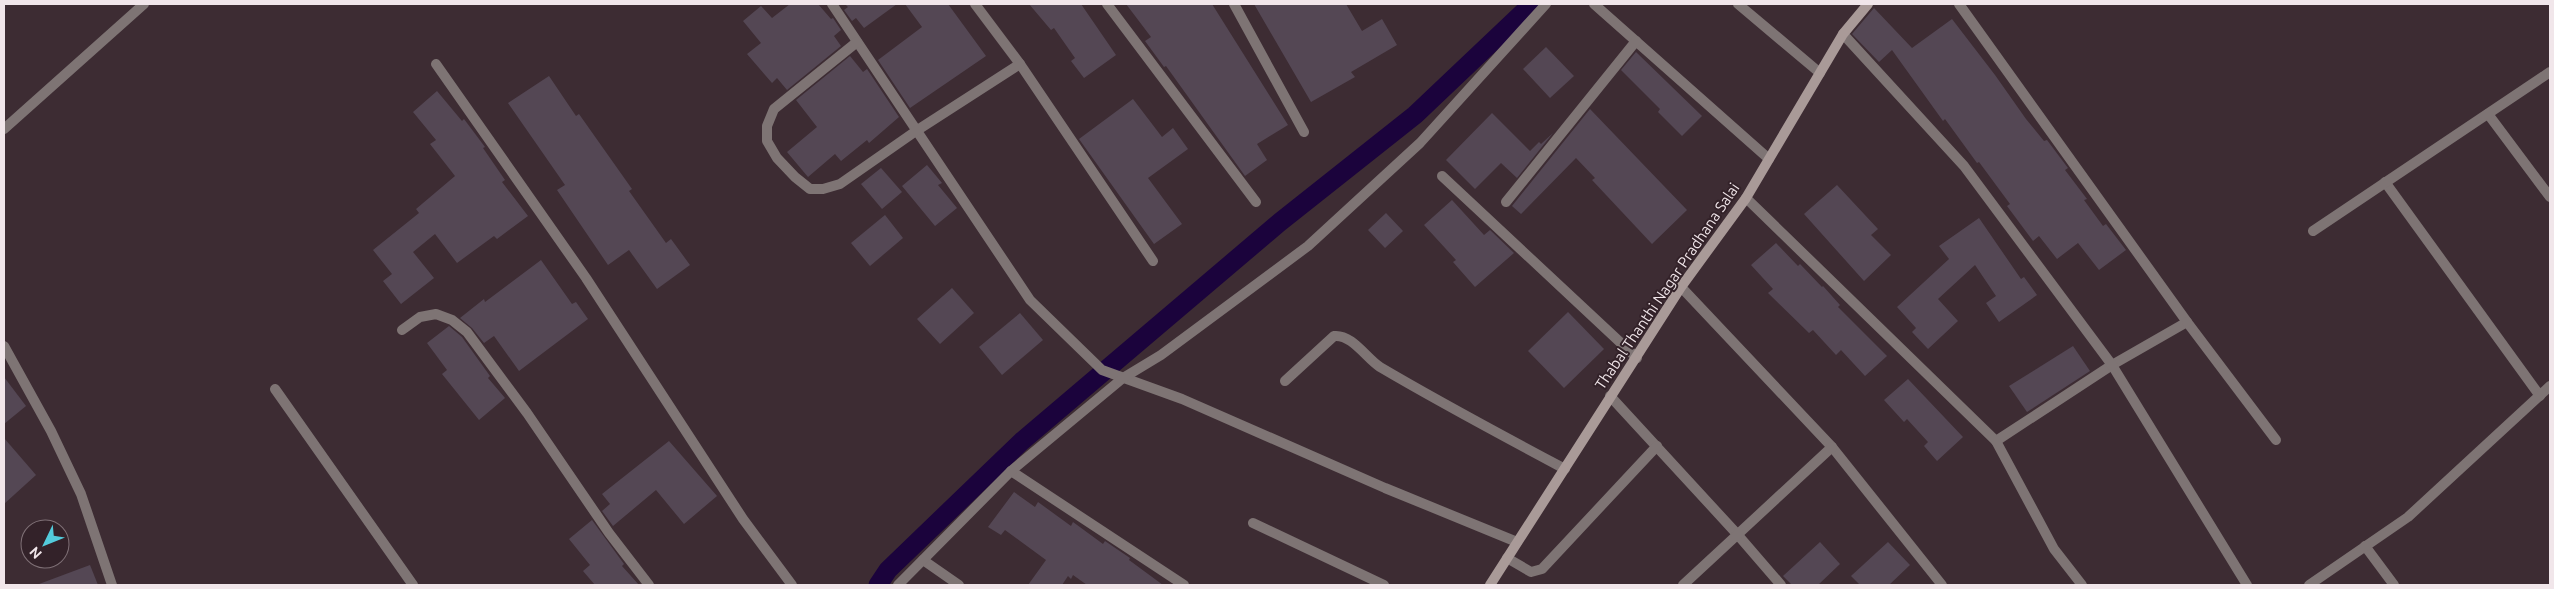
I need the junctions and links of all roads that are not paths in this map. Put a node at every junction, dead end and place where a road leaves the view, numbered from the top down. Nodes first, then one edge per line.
1 (144, 4) edge
2 (832, 4) edge
3 (975, 4) edge
4 (1107, 4) edge
5 (1234, 4) edge
6 (1546, 4) edge
7 (1594, 4) edge
8 (1738, 4) edge
9 (1868, 4) edge
10 (1959, 4) edge
11 (1843, 34) junction
12 (1636, 41) junction
13 (857, 42) junction
14 (436, 64) dead end
15 (1020, 64) junction
16 (2550, 72) edge
17 (1820, 73) junction
18 (2488, 114) junction
19 (4, 129) edge
20 (916, 131) junction
21 (1304, 132) dead end
22 (1769, 159) junction
23 (1442, 176) dead end
24 (2385, 182) junction
25 (2550, 197) edge
26 (1746, 198) junction
27 (1256, 202) dead end
28 (1506, 202) dead end
29 (2313, 231) dead end
30 (1153, 261) dead end
31 (1681, 287) junction
32 (2187, 322) junction
33 (402, 330) dead end
34 (4, 346) edge
35 (1638, 358) junction
36 (2112, 365) junction
37 (1122, 377) junction
38 (1285, 381) dead end
39 (2550, 388) edge
40 (275, 389) dead end
41 (1610, 396) junction
42 (2540, 396) junction
43 (2276, 440) dead end
44 (1996, 441) junction
45 (1657, 446) junction
46 (1832, 447) junction
47 (1565, 469) junction
48 (1011, 471) junction
49 (1253, 523) dead end
50 (1737, 534) junction
51 (1518, 542) junction
52 (2365, 546) junction
53 (1507, 558) junction
54 (922, 560) junction
55 (112, 585) edge
56 (413, 585) edge
57 (649, 585) edge
58 (792, 585) edge
59 (898, 585) edge
60 (959, 585) edge
61 (1184, 585) edge
62 (1384, 585) edge
63 (1490, 585) edge
64 (1683, 585) edge
65 (1781, 585) edge
66 (1942, 585) edge
67 (2082, 585) edge
68 (2247, 585) edge
69 (2309, 585) edge
70 (2394, 585) edge

1 - 19 street
2 - 13 street
3 - 15 street
4 - 27 street
5 - 21 street
6 - 37 street
7 - 12 street
8 - 17 street
9 - 11 main road, Thabal Thanthi Nagar Pradhana Salai
10 - 32 street
11 - 17 main road, Thabal Thanthi Nagar Pradhana Salai
11 - 36 street
12 - 22 street
12 - 28 street
13 - 20 street
13 - 20 street
14 - 58 street
15 - 20 street
15 - 30 street
16 - 18 street
17 - 22 main road, Thabal Thanthi Nagar Pradhana Salai
18 - 24 street
18 - 25 street
20 - 37 street
22 - 26 main road, Thabal Thanthi Nagar Pradhana Salai
23 - 35 street
24 - 29 street
24 - 42 street
26 - 31 main road, Thabal Thanthi Nagar Pradhana Salai
26 - 44 street
31 - 35 main road, Thabal Thanthi Nagar Pradhana Salai
31 - 46 street
32 - 36 street
32 - 43 street
33 - 57 street
34 - 55 street
35 - 41 main road, Thabal Thanthi Nagar Pradhana Salai
36 - 44 street
36 - 68 street
37 - 48 street
37 - 51 street
38 - 47 street
39 - 42 street
40 - 56 street
41 - 45 street
41 - 47 main road, Thabal Thanthi Nagar Pradhana Salai
42 - 52 street
44 - 67 street
45 - 50 street
45 - 53 street
46 - 50 street
46 - 66 street
47 - 51 main road, Thabal Thanthi Nagar Pradhana Salai
48 - 54 street
48 - 61 street
49 - 62 street
50 - 64 street
50 - 65 street
51 - 53 main road, Thabal Thanthi Nagar Pradhana Salai
52 - 69 street
52 - 70 street
53 - 63 main road, Thabal Thanthi Nagar Pradhana Salai
54 - 59 street
54 - 60 street

